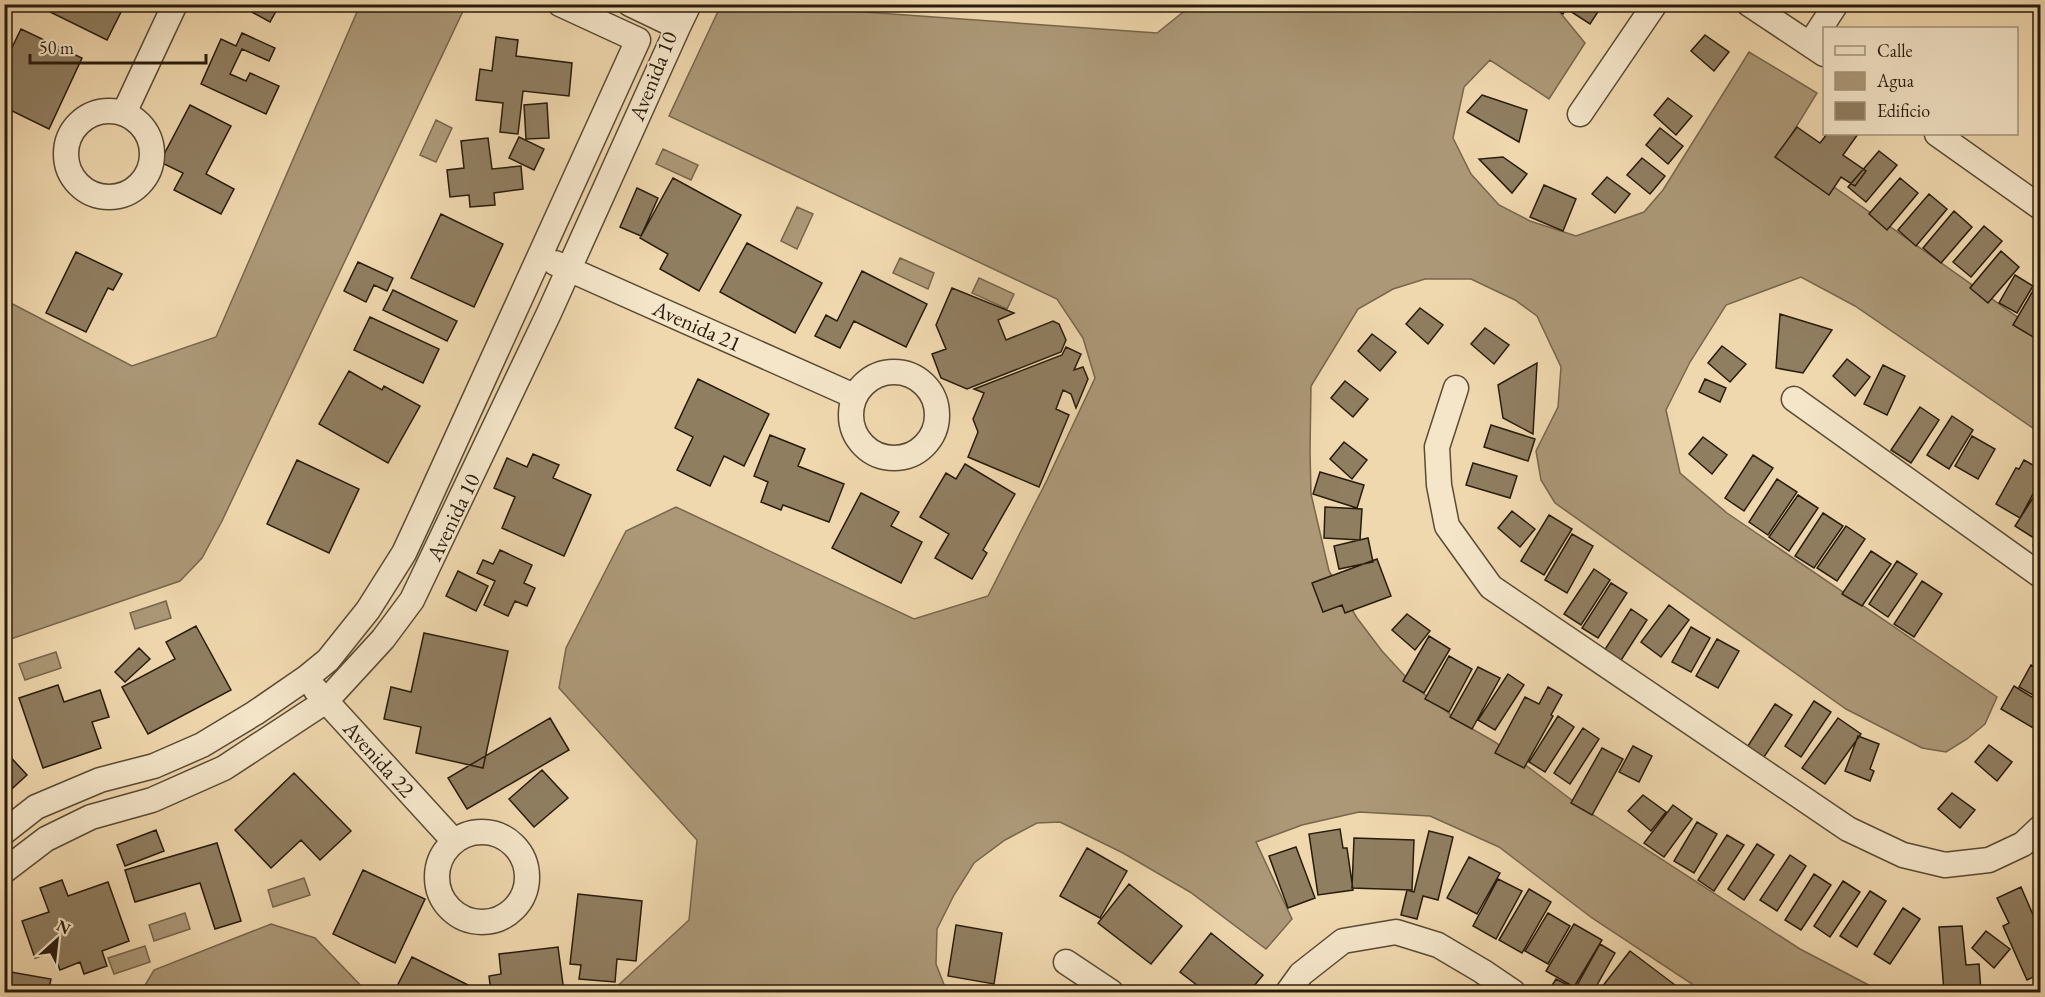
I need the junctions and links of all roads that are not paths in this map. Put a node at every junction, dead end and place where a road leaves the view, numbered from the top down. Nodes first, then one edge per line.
1 (174, 4) edge
2 (561, 4) edge
3 (689, 4) edge
4 (1655, 4) edge
5 (1749, 4) edge
6 (1836, 4) edge
7 (645, 8) edge
8 (678, 27) junction
9 (1826, 27) edge
10 (1823, 35) edge
11 (638, 40) junction
12 (1817, 49) edge
13 (667, 52) junction
14 (124, 112) dead end
15 (1581, 114) dead end
16 (1938, 135) edge
17 (2040, 207) edge
18 (540, 257) junction
19 (569, 269) junction
20 (1456, 388) dead end
21 (854, 396) dead end
22 (1794, 399) dead end
23 (2040, 575) edge
24 (306, 678) junction
25 (326, 701) junction
26 (2040, 828) edge
27 (4, 832) edge
28 (453, 840) dead end
29 (4, 871) edge
30 (1066, 962) dead end
31 (1111, 993) edge
32 (1288, 993) edge
33 (1513, 993) edge

1 - 14 street
2 - 11 street, Avenida 10
3 - 8 street
4 - 15 street
5 - 12 street
6 - 9 street
7 - 8 street, Avenida 10
7 - 11 street
8 - 13 street, Avenida 10
10 - 12 street
11 - 13 street
11 - 18 street, Avenida 10
13 - 19 street, Avenida 10
16 - 17 street
18 - 19 street, Avenida 21
18 - 24 street, Avenida 10
19 - 21 street, Avenida 21
19 - 25 street, Avenida 10
20 - 26 street
22 - 23 street
24 - 25 street, Avenida 22
24 - 27 street, Avenida 10
25 - 28 street, Avenida 22
25 - 29 street, Avenida 10
30 - 31 street
32 - 33 street

